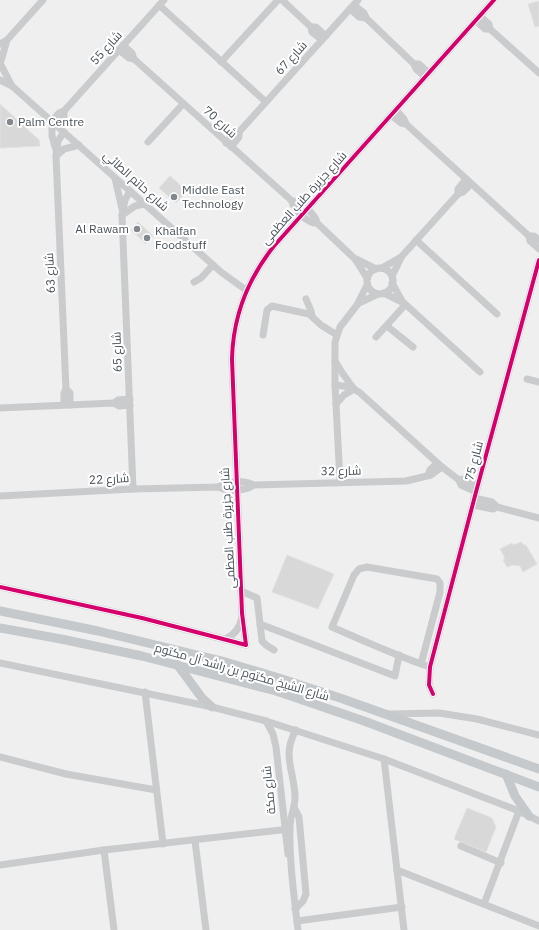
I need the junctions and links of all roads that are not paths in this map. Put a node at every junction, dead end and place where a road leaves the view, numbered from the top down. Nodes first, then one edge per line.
1 (43, 0) edge
2 (278, 0) edge
3 (282, 0) edge
4 (494, 0) edge
5 (162, 3) edge
6 (354, 5) edge
7 (478, 18) junction
8 (324, 38) junction
9 (7, 40) junction
10 (0, 44) edge
11 (121, 48) junction
12 (221, 62) junction
13 (0, 63) edge
14 (539, 73) edge
15 (427, 75) junction
16 (0, 80) edge
17 (12, 86) junction
18 (266, 102) junction
19 (183, 104) junction
20 (394, 113) junction
21 (54, 123) junction
22 (64, 132) junction
23 (148, 142) dead end
24 (79, 145) junction
25 (228, 145) junction
26 (56, 154) junction
27 (115, 178) junction
28 (468, 182) junction
29 (130, 191) junction
30 (145, 204) junction
31 (304, 212) junction
32 (122, 213) junction
33 (529, 236) junction
34 (416, 240) junction
35 (539, 240) edge
36 (539, 249) edge
37 (402, 256) junction
38 (355, 259) junction
39 (539, 260) edge
40 (213, 265) junction
41 (379, 269) junction
42 (392, 280) junction
43 (194, 282) dead end
44 (367, 282) junction
45 (246, 290) junction
46 (381, 293) junction
47 (306, 299) dead end
48 (405, 304) junction
49 (357, 305) junction
50 (497, 314) dead end
51 (312, 316) junction
52 (387, 326) junction
53 (337, 334) junction
54 (263, 335) dead end
55 (376, 337) dead end
56 (413, 347) dead end
57 (334, 358) junction
58 (480, 372) dead end
59 (527, 379) dead end
60 (539, 382) edge
61 (335, 385) junction
62 (354, 389) junction
63 (130, 402) junction
64 (336, 404) junction
65 (67, 405) junction
66 (0, 408) edge
67 (439, 465) junction
68 (340, 482) junction
69 (236, 486) junction
70 (133, 489) junction
71 (475, 495) junction
72 (0, 496) edge
73 (539, 518) edge
74 (0, 587) edge
75 (241, 591) junction
76 (0, 611) edge
77 (242, 613) junction
78 (260, 624) junction
79 (0, 628) edge
80 (225, 639) junction
81 (274, 650) dead end
82 (399, 655) junction
83 (0, 663) edge
84 (177, 664) junction
85 (421, 664) junction
86 (430, 667) junction
87 (145, 692) junction
88 (433, 694) dead end
89 (212, 707) junction
90 (384, 714) junction
91 (266, 721) junction
92 (296, 730) junction
93 (539, 735) edge
94 (0, 757) edge
95 (384, 759) junction
96 (528, 765) junction
97 (539, 766) edge
98 (539, 769) edge
99 (506, 774) junction
100 (537, 788) edge
101 (156, 790) junction
102 (294, 808) junction
103 (519, 811) junction
104 (529, 816) junction
105 (539, 821) edge
106 (287, 830) junction
107 (195, 840) junction
108 (162, 844) junction
109 (462, 846) dead end
110 (104, 850) junction
111 (501, 863) junction
112 (0, 865) edge
113 (397, 870) junction
114 (484, 904) junction
115 (402, 907) junction
116 (295, 909) junction
117 (297, 921) junction
118 (539, 926) edge
119 (114, 930) edge
120 (206, 930) edge
121 (298, 930) edge
122 (404, 930) edge

1 - 9 street
2 - 12 street
3 - 8 street
4 - 7 street, شارع جزيرة طنب العظمى
5 - 11 street, شارع 55
5 - 12 street
6 - 8 street, شارع 67
6 - 15 street
7 - 14 street
7 - 15 street, شارع جزيرة طنب العظمى
8 - 18 street, شارع 67
9 - 10 street
9 - 13 street
11 - 19 street, شارع 70
11 - 21 street, شارع 55
12 - 18 street
13 - 17 street, شارع حاتم الطائي
15 - 20 street, شارع جزيرة طنب العظمى
16 - 17 street, شارع حاتم الطائي
17 - 21 street, شارع حاتم الطائي
18 - 25 street, شارع 67
19 - 23 street
19 - 25 street, شارع 70
20 - 28 street
20 - 31 street, شارع جزيرة طنب العظمى
21 - 22 street, شارع حاتم الطائي
21 - 26 street, شارع 63
22 - 24 street, شارع حاتم الطائي
22 - 26 street, شارع 63
24 - 26 street
24 - 27 street, شارع حاتم الطائي
25 - 31 street, شارع 70
26 - 65 street, شارع 63
27 - 29 street, شارع حاتم الطائي
27 - 32 street, شارع 65
28 - 33 street
28 - 34 street
29 - 30 street, شارع حاتم الطائي
29 - 32 street, شارع 65
30 - 32 street
30 - 40 street, شارع حاتم الطائي
31 - 38 street, شارع 70
31 - 45 street, شارع جزيرة طنب العظمى
32 - 63 street, شارع 65
33 - 35 street
33 - 36 street
34 - 37 street
34 - 50 street
37 - 41 street
37 - 42 street
38 - 41 street, شارع 70
38 - 44 street, شارع 70
39 - 71 street, شارع 75
40 - 43 street
40 - 45 street, شارع حاتم الطائي
41 - 42 street
41 - 44 street
42 - 46 street
42 - 48 street
44 - 46 street
44 - 49 street
45 - 69 street, شارع جزيرة طنب العظمى
46 - 48 street
46 - 49 street
47 - 51 street
48 - 52 street
48 - 58 street
49 - 53 street
51 - 53 street
51 - 54 street
52 - 55 street
52 - 56 street
53 - 57 street
57 - 61 street
57 - 62 street
59 - 60 street
61 - 62 street
61 - 64 street
62 - 64 street
62 - 67 street
63 - 65 street
63 - 70 street, شارع 65
64 - 68 street
65 - 66 street
67 - 68 street, شارع 32
67 - 71 street
68 - 69 street, شارع 32
69 - 70 street, شارع 22
69 - 75 street, شارع جزيرة طنب العظمى
70 - 72 street, شارع 22
71 - 73 street
71 - 86 street, شارع 75
74 - 80 street
75 - 77 street, شارع جزيرة طنب العظمى
75 - 78 street
76 - 90 main road, شارع الشيخ مكتوم بن راشد آل مكتوم
77 - 80 street, شارع جزيرة طنب العظمى
77 - 80 street, شارع جزيرة طنب العظمى
78 - 81 street
78 - 82 street
79 - 84 main road, شارع الشيخ مكتوم بن راشد آل مكتوم
82 - 85 street
82 - 85 street
83 - 87 street
84 - 89 main road
84 - 99 main road, شارع الشيخ مكتوم بن راشد آل مكتوم
85 - 86 street
86 - 88 street, شارع 75
87 - 89 street
87 - 101 street
89 - 91 street
90 - 93 street
90 - 96 main road, شارع الشيخ مكتوم بن راشد آل مكتوم
91 - 92 street
91 - 106 street, شارع مكة
92 - 95 street
92 - 102 street, شارع مكة
94 - 101 street
95 - 103 street
95 - 113 street
96 - 97 street
96 - 98 main road, شارع الشيخ مكتوم بن راشد آل مكتوم
99 - 100 main road, شارع الشيخ مكتوم بن راشد آل مكتوم
99 - 104 main road
101 - 108 street
102 - 106 street, شارع مكة
102 - 116 street
103 - 104 street
103 - 111 street
104 - 105 street
106 - 107 street
106 - 116 street, شارع مكة
107 - 108 street
107 - 120 street
108 - 110 street
109 - 111 street
110 - 112 street
110 - 119 street
111 - 114 street
113 - 114 street
113 - 115 street
114 - 118 street
115 - 117 street
115 - 122 street
116 - 117 street, شارع مكة
117 - 121 street, شارع مكة

